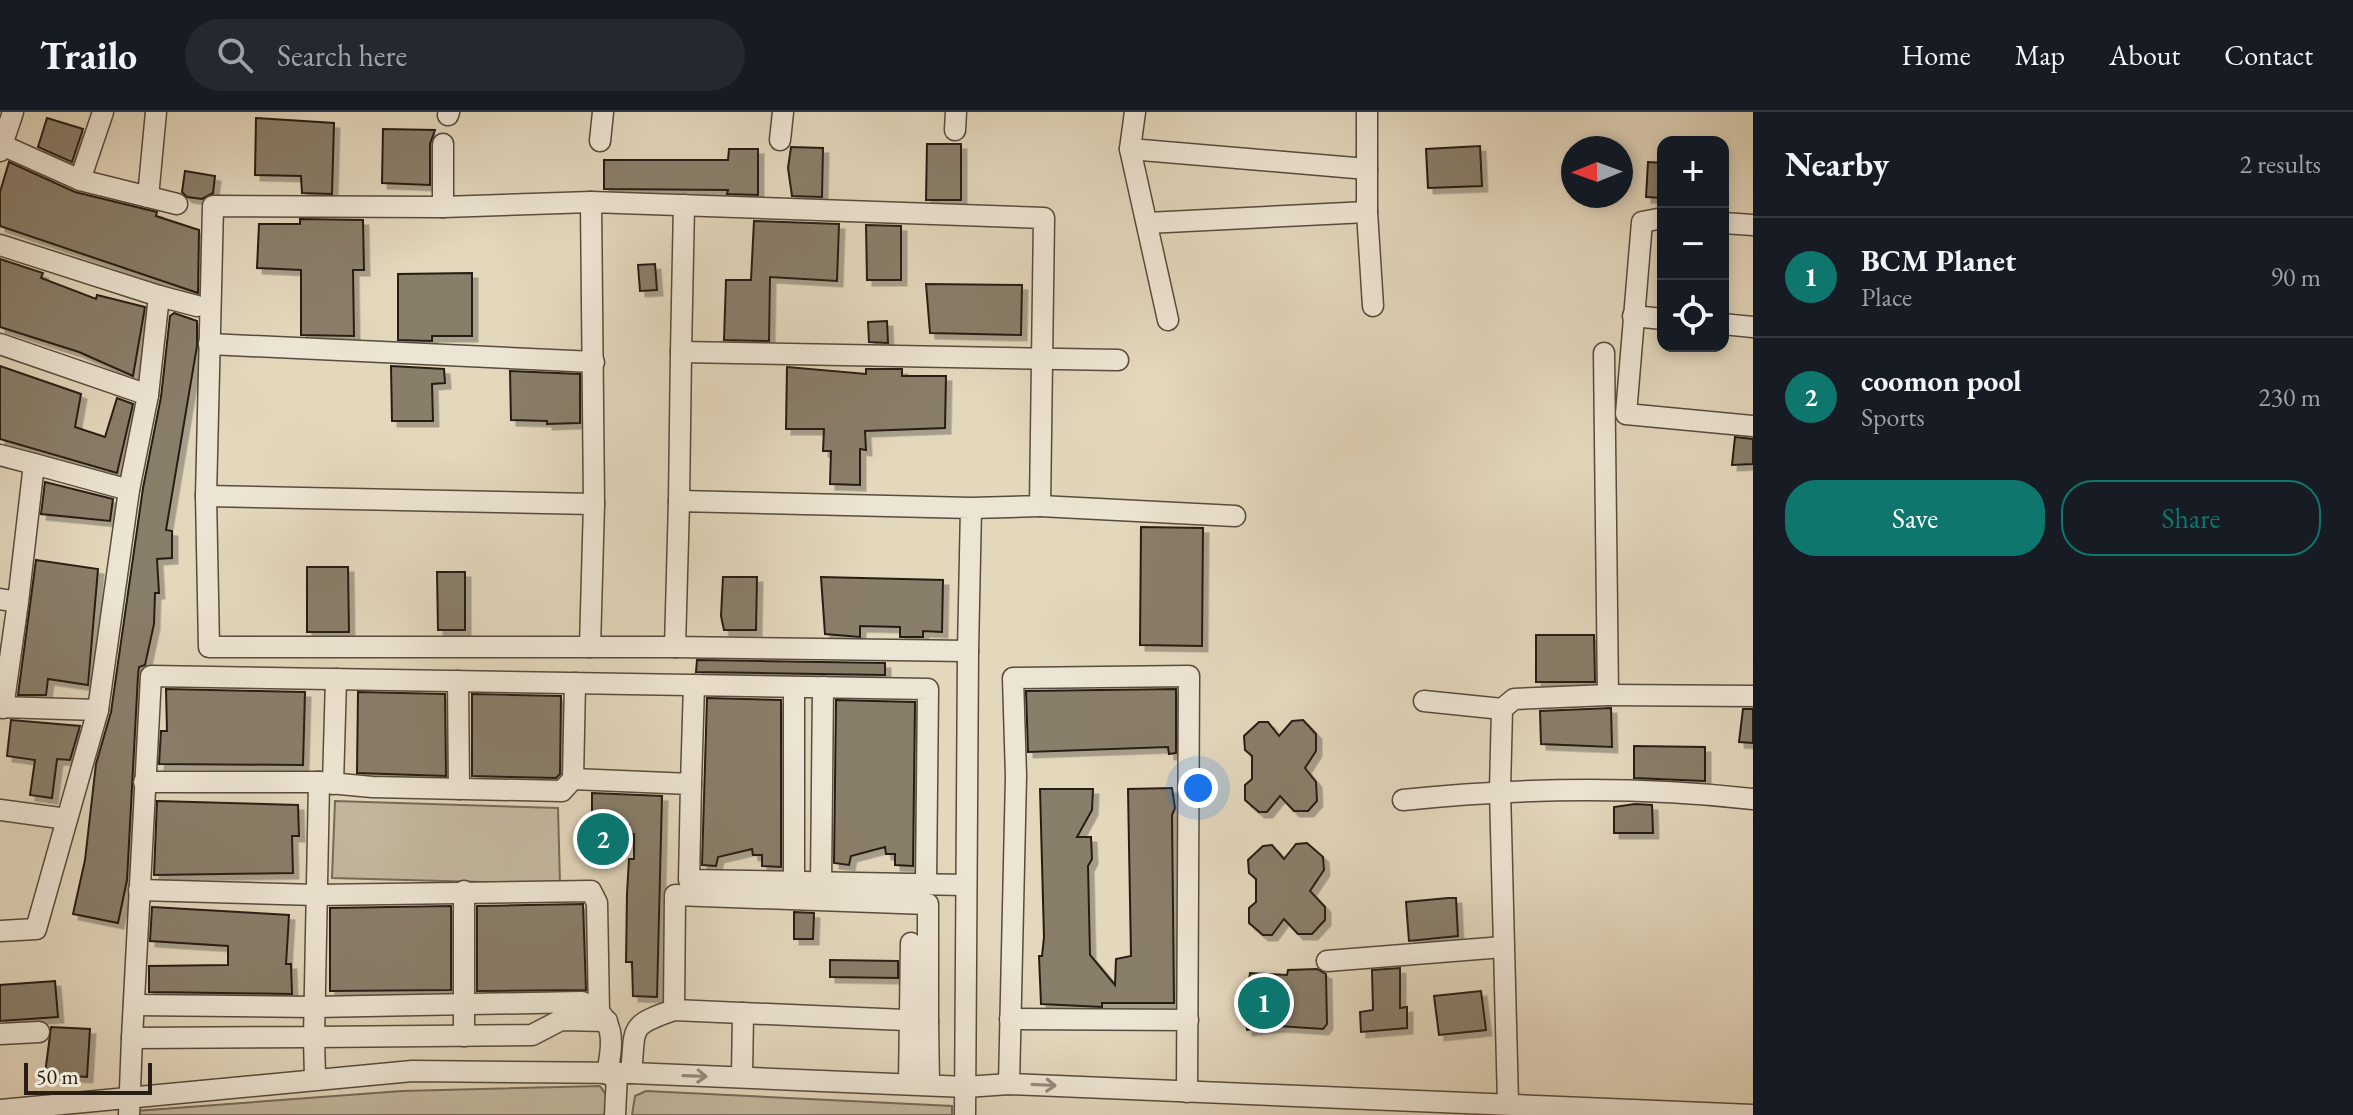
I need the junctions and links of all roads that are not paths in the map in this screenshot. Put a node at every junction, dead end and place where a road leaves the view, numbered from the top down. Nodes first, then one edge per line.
1 (13, 112) edge
2 (103, 112) edge
3 (156, 112) edge
4 (603, 112) edge
5 (783, 112) edge
6 (1135, 112) edge
7 (1367, 112) edge
8 (780, 140) dead end
9 (600, 141) dead end
10 (443, 144) dead end
11 (1, 148) edge
12 (1130, 149) junction
13 (1367, 169) junction
14 (80, 180) junction
15 (148, 197) junction
16 (591, 202) junction
17 (177, 204) dead end
18 (684, 205) junction
19 (443, 207) junction
20 (1367, 212) junction
21 (1657, 219) edge
22 (1147, 223) junction
23 (1729, 223) edge
24 (1753, 225) edge
25 (0, 245) edge
26 (159, 296) junction
27 (197, 306) dead end
28 (1373, 306) dead end
29 (1633, 316) junction
30 (1657, 318) edge
31 (1168, 320) dead end
32 (1729, 325) edge
33 (1753, 327) edge
34 (0, 344) edge
35 (209, 344) junction
36 (681, 352) junction
37 (1604, 353) dead end
38 (1118, 360) dead end
39 (1042, 361) junction
40 (594, 362) junction
41 (148, 395) junction
42 (1753, 426) edge
43 (0, 455) edge
44 (34, 464) junction
45 (129, 490) junction
46 (206, 496) junction
47 (679, 501) junction
48 (594, 504) junction
49 (1040, 506) junction
50 (971, 508) junction
51 (1235, 516) dead end
52 (9, 601) edge
53 (590, 647) junction
54 (675, 647) junction
55 (968, 651) junction
56 (336, 679) junction
57 (458, 681) junction
58 (575, 683) junction
59 (694, 685) junction
60 (794, 687) junction
61 (823, 687) junction
62 (1608, 695) junction
63 (1753, 696) edge
64 (1424, 701) dead end
65 (1, 708) edge
66 (1502, 709) junction
67 (98, 710) junction
68 (573, 779) junction
69 (144, 782) junction
70 (326, 783) junction
71 (691, 784) junction
72 (459, 789) junction
73 (1500, 790) junction
74 (1753, 799) edge
75 (1403, 800) dead end
76 (0, 810) edge
77 (67, 819) junction
78 (794, 883) junction
79 (821, 883) junction
80 (926, 884) junction
81 (965, 885) junction
82 (139, 890) junction
83 (464, 891) junction
84 (317, 895) junction
85 (0, 931) edge
86 (911, 943) dead end
87 (1503, 947) junction
88 (1327, 961) dead end
89 (464, 1004) junction
90 (134, 1005) junction
91 (314, 1007) junction
92 (674, 1010) junction
93 (743, 1013) junction
94 (603, 1016) junction
95 (1010, 1019) junction
96 (919, 1020) junction
97 (1188, 1020) junction
98 (39, 1032) dead end
99 (0, 1034) edge
100 (464, 1036) junction
101 (314, 1037) junction
102 (132, 1038) junction
103 (618, 1074) junction
104 (742, 1077) junction
105 (315, 1078) junction
106 (919, 1084) junction
107 (1009, 1084) junction
108 (966, 1087) junction
109 (1187, 1092) junction
110 (1508, 1103) junction
111 (129, 1105) edge
112 (0, 1110) edge
113 (615, 1115) edge
114 (965, 1115) edge
115 (1753, 1115) edge

1 - 11 street
2 - 14 street
3 - 15 street
4 - 9 street
5 - 8 street
6 - 12 street
7 - 13 street
10 - 19 street
11 - 14 street
12 - 13 street
12 - 22 street
13 - 20 street
14 - 15 street
15 - 17 street
16 - 18 street
16 - 19 street
16 - 40 street
18 - 36 street
18 - 39 street
19 - 35 street
20 - 22 street
20 - 28 street
21 - 29 street
22 - 31 street
23 - 24 street
25 - 26 street
26 - 27 street
26 - 41 street
29 - 30 street
29 - 42 street
32 - 33 street
34 - 41 street
35 - 40 street
35 - 46 street
36 - 39 street
36 - 47 street
37 - 62 street
38 - 39 street
39 - 49 street
40 - 48 street
41 - 45 street
43 - 44 street
44 - 45 street
44 - 52 street
45 - 67 street
46 - 48 street
46 - 53 street
47 - 50 street
47 - 54 street
48 - 53 street
49 - 50 street
49 - 51 street
50 - 55 street
52 - 65 street
53 - 54 street
54 - 55 street
55 - 81 street
56 - 57 street
56 - 69 street
56 - 70 street
57 - 58 street
57 - 72 street
58 - 59 street
58 - 68 street
59 - 60 street
59 - 71 street
60 - 61 street
60 - 78 street
61 - 79 street
61 - 80 street
62 - 63 street
62 - 66 street
64 - 66 street
65 - 67 street
66 - 73 street
67 - 77 street
68 - 71 street
68 - 72 street
69 - 70 street
69 - 82 street
70 - 72 street
70 - 84 street
71 - 78 street
73 - 74 street
73 - 75 street
73 - 87 street
76 - 77 street
77 - 85 street
78 - 79 street
79 - 80 street
80 - 81 street
81 - 108 street
82 - 84 street
82 - 90 street
83 - 84 street
83 - 89 street
83 - 94 street
84 - 91 street
86 - 96 street
87 - 88 street
87 - 110 street
89 - 91 street
89 - 94 street
89 - 100 street
90 - 91 street
90 - 102 street
91 - 101 street
92 - 93 street
92 - 96 street
92 - 103 street
93 - 96 street
93 - 104 street
94 - 100 street
94 - 103 street
95 - 97 street
95 - 97 street
95 - 107 street
96 - 106 street
97 - 109 street
98 - 99 street
100 - 101 street
101 - 102 street
101 - 105 street
102 - 111 street
103 -> 104 street
103 - 105 street
103 - 113 street
104 - 106 street
105 - 111 street
106 - 108 street
107 - 108 street
107 -> 109 street
108 - 114 street
109 - 110 street
110 - 115 street
111 - 112 street

